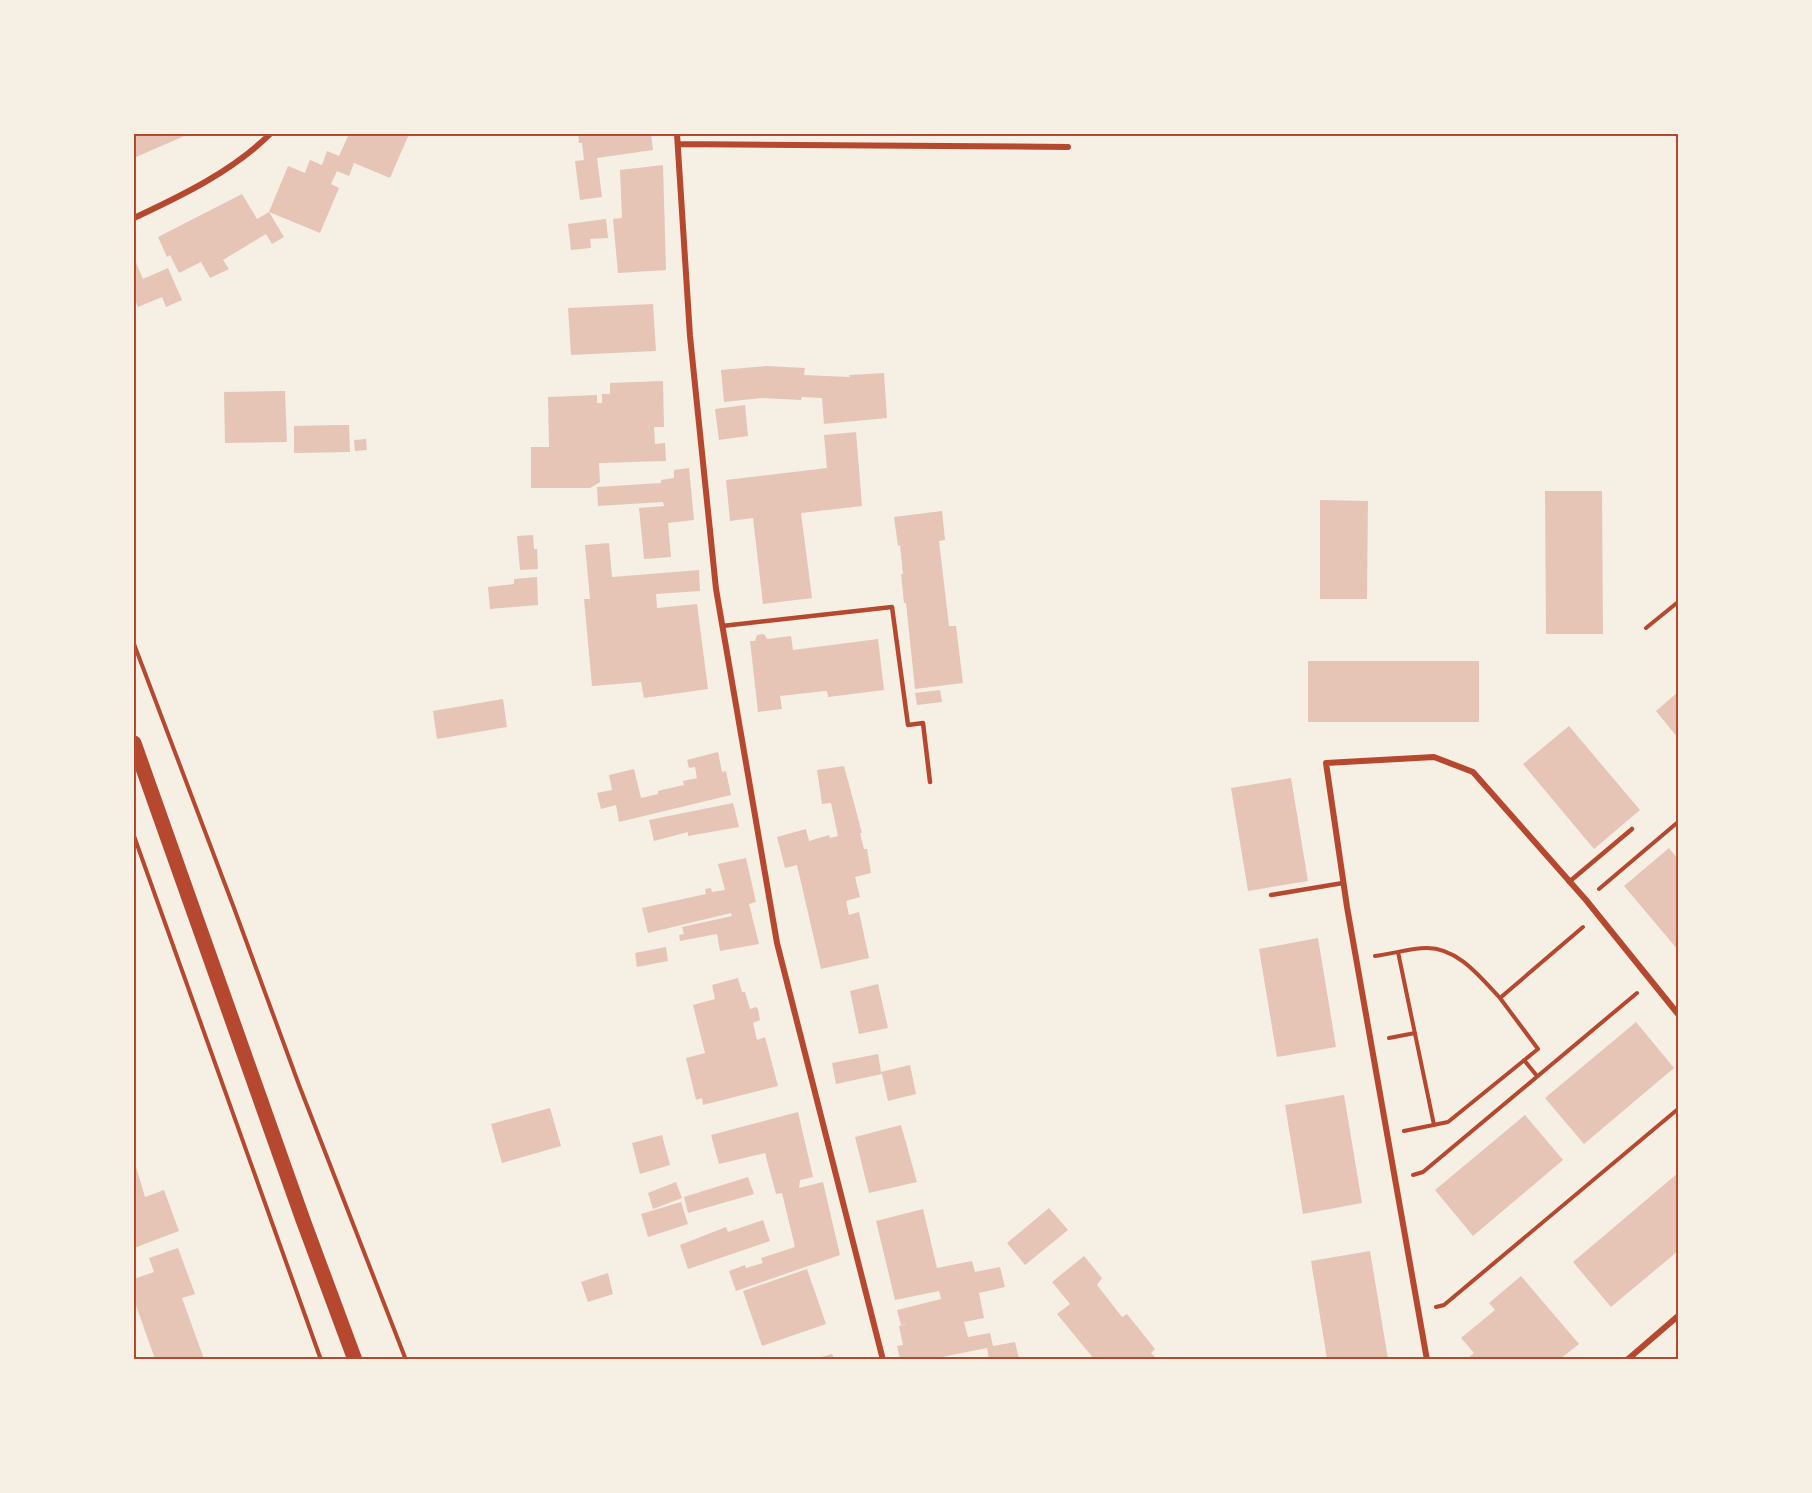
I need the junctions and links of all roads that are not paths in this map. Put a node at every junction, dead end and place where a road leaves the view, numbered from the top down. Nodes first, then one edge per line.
1 (270, 134) edge
2 (677, 134) edge
3 (678, 144) junction
4 (1068, 147) dead end
5 (134, 218) edge
6 (722, 626) junction
7 (134, 743) edge
8 (930, 782) dead end
9 (1632, 829) dead end
10 (1569, 882) junction
11 (1343, 883) junction
12 (1271, 895) dead end
13 (1678, 1014) edge
14 (1678, 1317) edge
15 (355, 1359) edge
16 (883, 1359) edge
17 (1427, 1359) edge
18 (1627, 1359) edge

1 - 5 street
2 - 3 street
3 - 4 street
3 - 6 street
6 - 8 lane
6 - 16 street
7 - 15 main road
9 - 10 lane
10 - 11 street
10 - 13 street
11 - 12 lane
11 - 17 street
14 - 18 street

